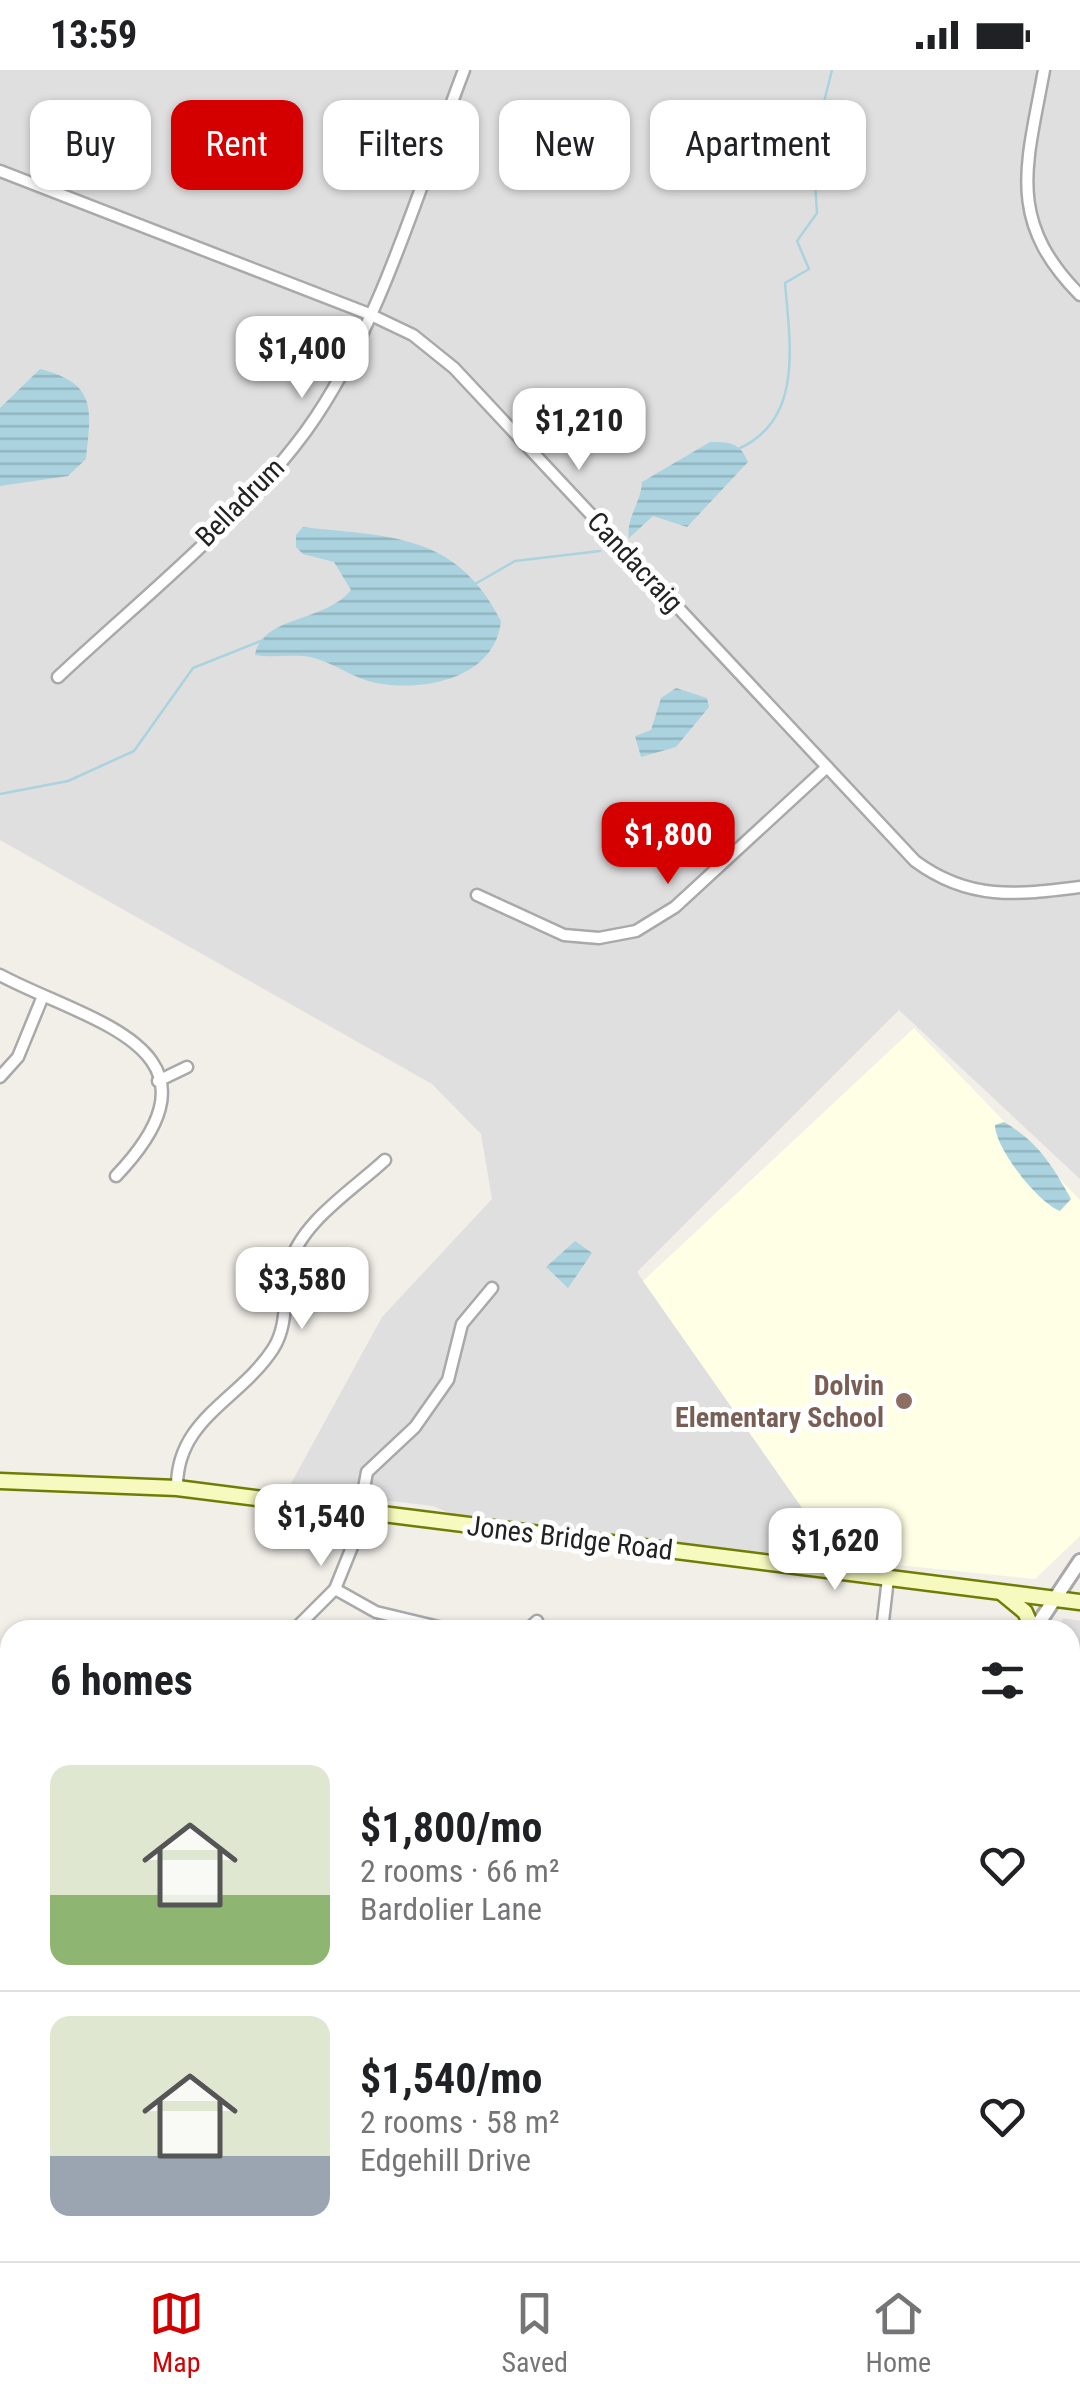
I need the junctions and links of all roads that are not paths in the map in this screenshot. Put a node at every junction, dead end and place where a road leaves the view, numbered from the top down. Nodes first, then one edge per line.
1 (464, 70) edge
2 (1044, 70) edge
3 (0, 171) edge
4 (1080, 295) edge
5 (369, 314) junction
6 (58, 677) dead end
7 (827, 767) junction
8 (1080, 887) edge
9 (477, 895) dead end
10 (0, 975) edge
11 (43, 996) junction
12 (187, 1067) dead end
13 (0, 1078) edge
14 (158, 1080) junction
15 (385, 1160) dead end
16 (116, 1176) dead end
17 (492, 1288) dead end
18 (0, 1469) edge
19 (6, 1481) edge
20 (177, 1488) junction
21 (359, 1510) junction
22 (1080, 1561) edge
23 (888, 1578) junction
24 (334, 1589) junction
25 (1002, 1592) junction
26 (1054, 1599) junction
27 (1080, 1602) edge
28 (304, 1620) edge
29 (409, 1620) edge
30 (883, 1620) edge
31 (1029, 1620) edge
32 (1040, 1620) edge

1 - 5 street, Belladrum
2 - 4 street
3 - 5 street, Candacraig
5 - 6 street, Belladrum
5 - 7 street, Candacraig
7 - 8 street, Candacraig
7 - 9 street
10 - 11 street
11 - 13 street
11 - 14 street
12 - 14 street
14 - 16 street
15 - 20 street
17 - 21 street
18 - 19 street
19 - 20 main road, Jones Bridge Road
20 - 21 main road, Jones Bridge Road
21 - 23 main road, Jones Bridge Road
21 - 24 street
22 - 26 street
23 - 25 main road, Jones Bridge Road
23 - 30 street
24 - 28 street
24 - 29 street
25 - 26 main road, Jones Bridge Road
25 - 31 main road
26 - 27 main road, Jones Bridge Road
26 - 32 street

